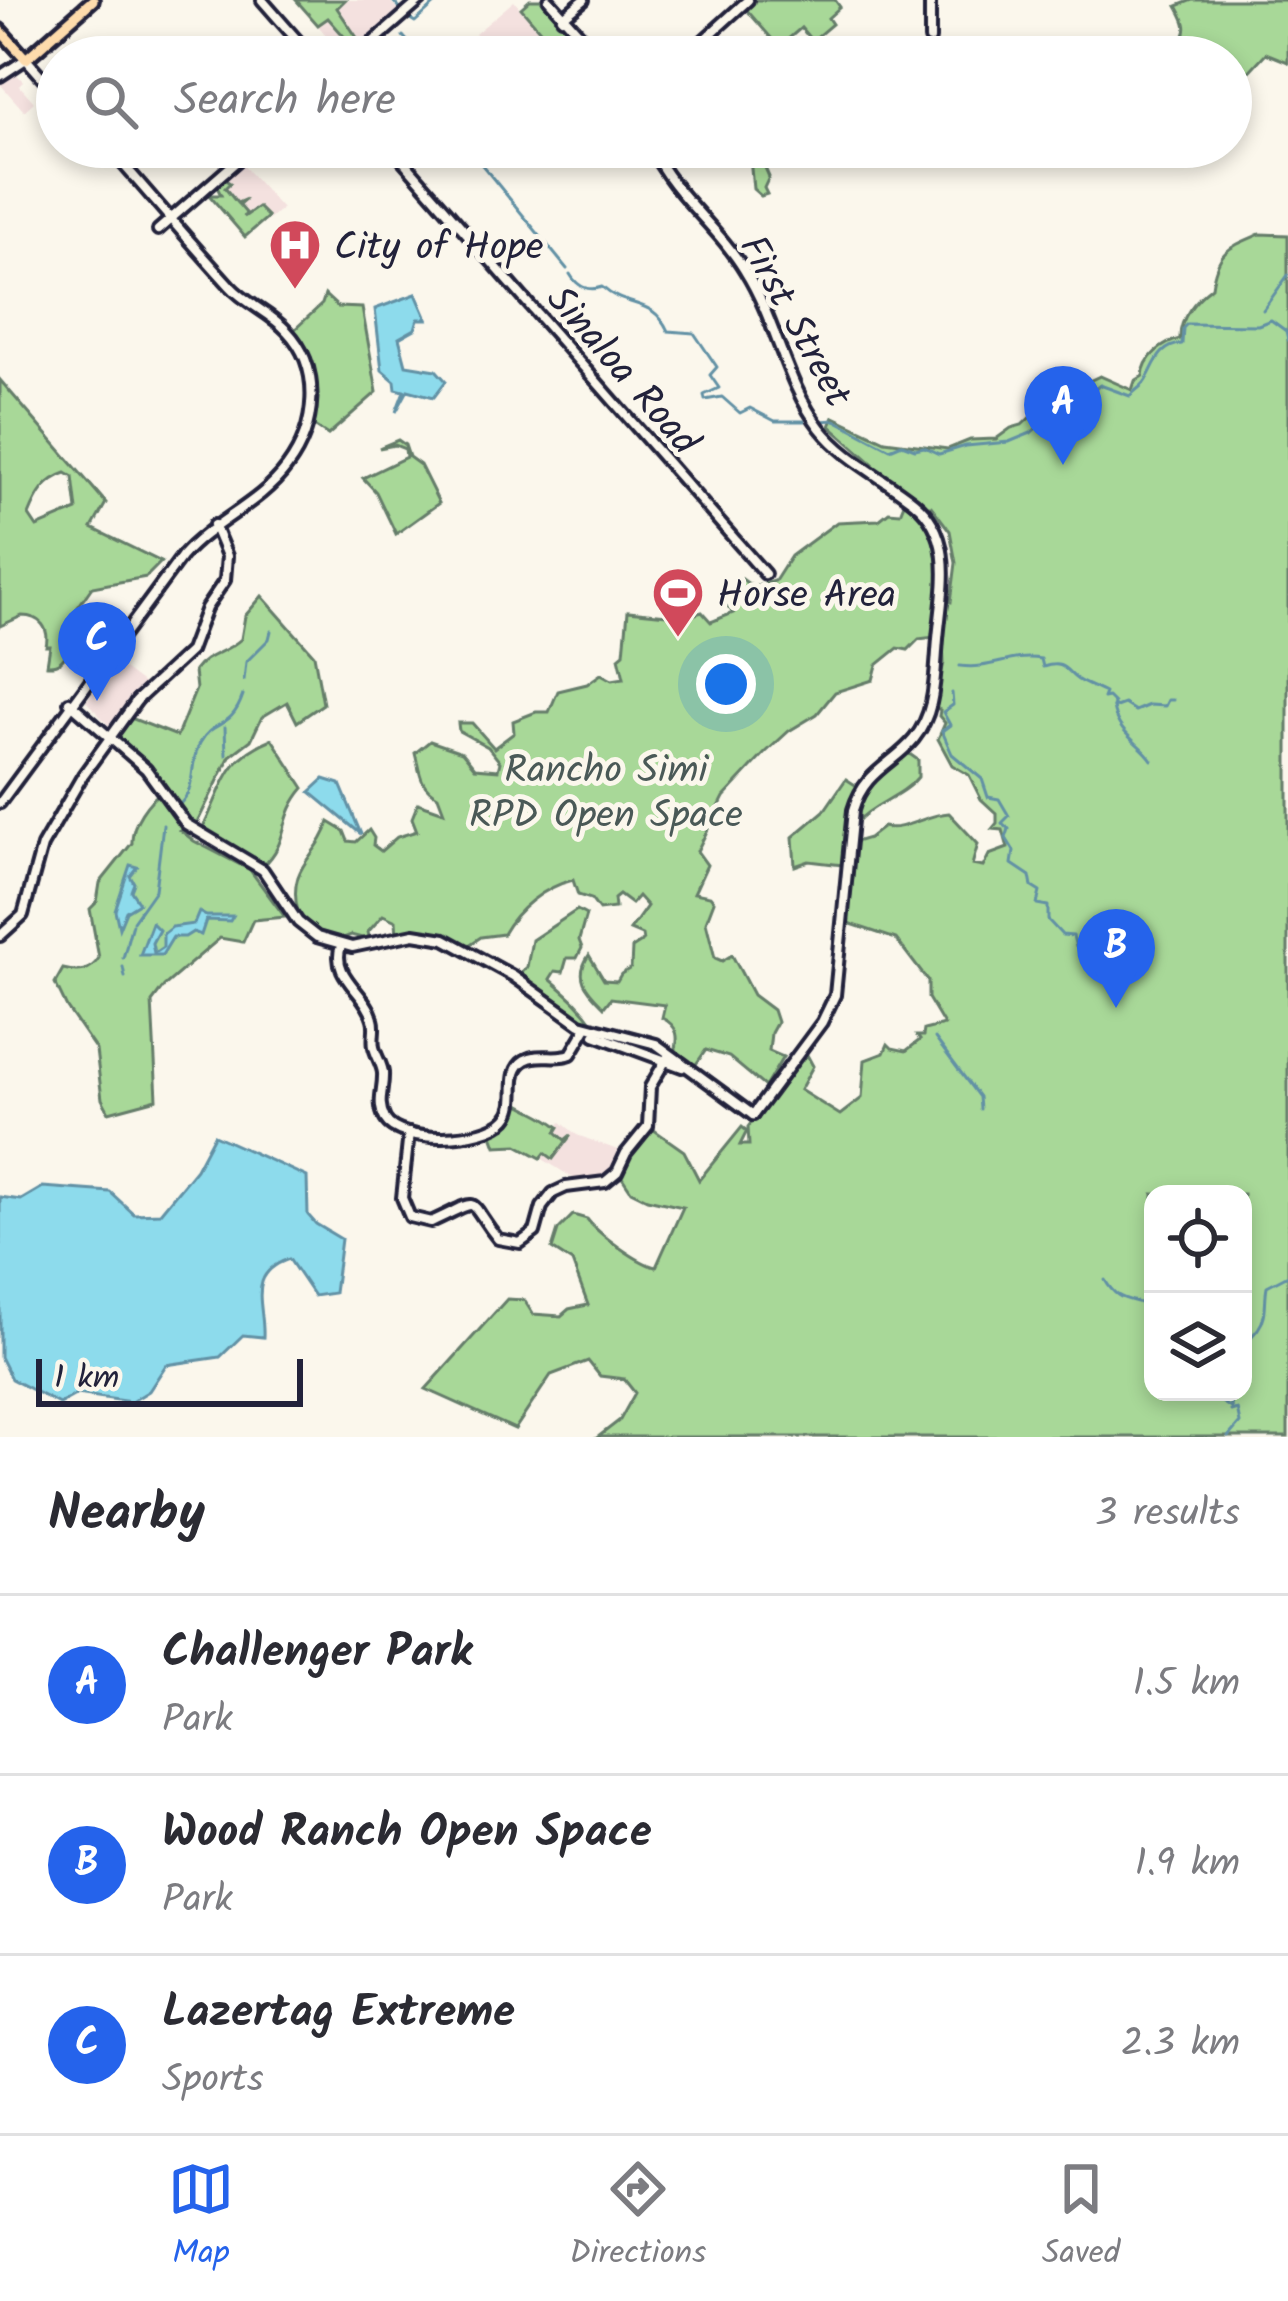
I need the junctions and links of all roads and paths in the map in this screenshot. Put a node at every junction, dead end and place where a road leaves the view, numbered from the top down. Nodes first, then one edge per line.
1 (91, 0) edge
2 (262, 0) edge
3 (421, 0) edge
4 (546, 0) edge
5 (584, 0) edge
6 (748, 0) edge
7 (930, 0) edge
8 (562, 18) junction
9 (0, 27) edge
10 (50, 36) edge
11 (294, 36) edge
12 (380, 36) edge
13 (578, 36) edge
14 (708, 36) edge
15 (930, 36) edge
16 (36, 48) edge
17 (26, 57) junction
18 (36, 68) edge
19 (0, 73) edge
20 (125, 168) edge
21 (229, 168) edge
22 (409, 168) edge
23 (658, 168) edge
24 (170, 219) junction
25 (158, 230) dead end
26 (192, 247) junction
27 (210, 263) junction
28 (212, 525) junction
29 (765, 574) dead end
30 (70, 705) junction
31 (110, 739) junction
32 (0, 800) edge
33 (0, 936) edge
34 (340, 952) junction
35 (586, 1029) junction
36 (668, 1056) junction
37 (409, 1133) junction

1 - 10 main road
2 - 11 main road
3 - 12 main road
4 - 8 main road
5 - 8 main road
6 - 14 main road
7 - 15 main road
8 - 13 main road
9 - 17 main road
16 - 17 main road
17 - 18 main road
17 - 19 main road
20 - 24 main road
21 - 24 main road
22 - 29 main road, Sinaloa Road
23 - 36 main road, First Street
24 - 25 main road
24 - 26 main road
24 - 27 main road
26 - 27 main road
26 - 28 main road
27 - 28 main road
28 - 30 main road
28 - 31 main road
30 - 31 main road
30 - 32 main road
31 - 33 main road
31 - 34 main road
34 - 35 main road
34 - 37 main road
35 - 36 main road
35 - 37 main road
36 - 37 main road

